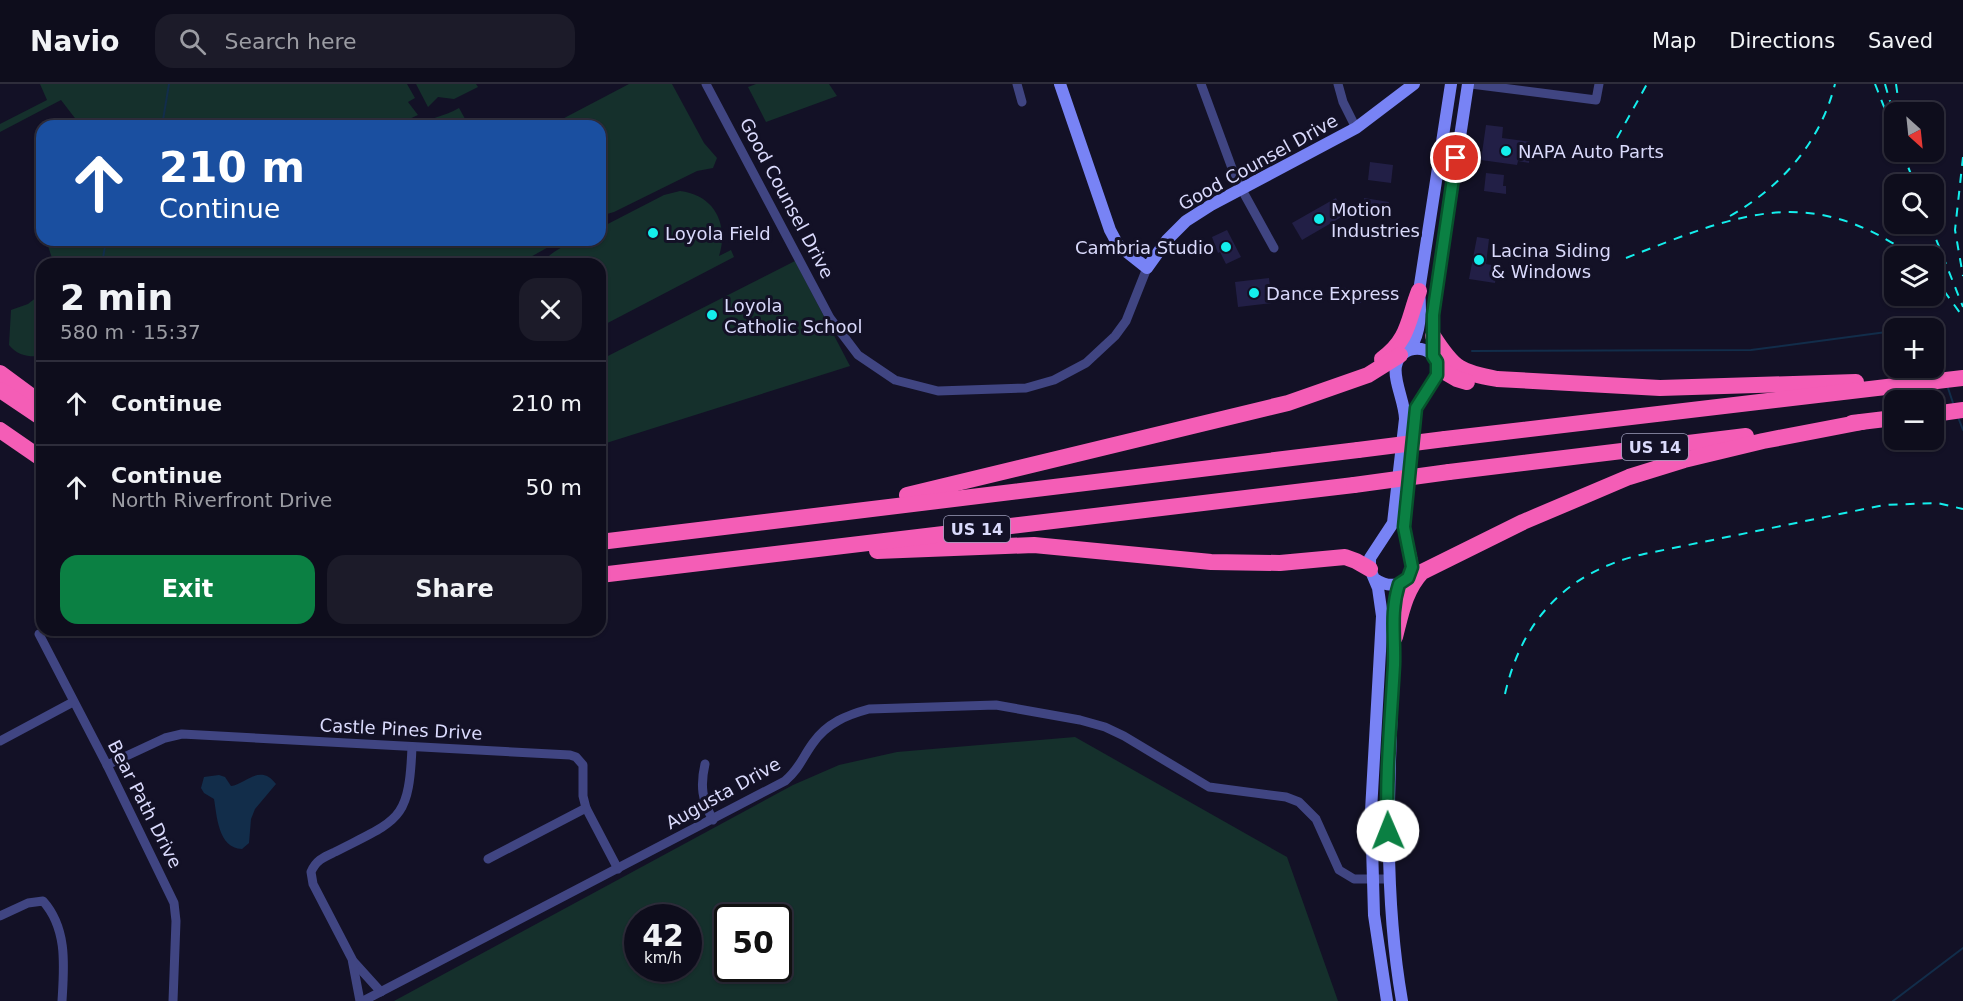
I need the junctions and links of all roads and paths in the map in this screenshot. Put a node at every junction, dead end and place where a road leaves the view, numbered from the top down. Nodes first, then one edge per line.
1 (706, 84) edge
2 (1017, 84) edge
3 (1060, 84) edge
4 (1201, 84) edge
5 (1338, 84) edge
6 (1414, 84) edge
7 (1451, 84) edge
8 (1469, 84) edge
9 (1599, 84) edge
10 (1022, 102) dead end
11 (1356, 128) junction
12 (1242, 189) junction
13 (1274, 248) dead end
14 (1147, 268) junction
15 (1419, 291) junction
16 (1433, 336) junction
17 (1405, 352) junction
18 (1435, 362) junction
19 (0, 373) edge
20 (1963, 378) edge
21 (1497, 380) junction
22 (1905, 385) junction
23 (1339, 386) junction
24 (0, 390) edge
25 (36, 400) edge
26 (1410, 408) junction
27 (1963, 410) edge
28 (1944, 413) edge
29 (36, 414) edge
30 (1884, 419) edge
31 (1862, 422) junction
32 (0, 430) edge
33 (0, 435) edge
34 (36, 455) edge
35 (36, 456) edge
36 (1399, 525) junction
37 (723, 529) junction
38 (606, 541) edge
39 (765, 554) junction
40 (606, 574) edge
41 (1372, 574) junction
42 (1408, 579) junction
43 (40, 636) edge
44 (1395, 637) joint
45 (73, 702) junction
46 (0, 741) edge
47 (412, 747) junction
48 (705, 764) dead end
49 (108, 765) junction
50 (586, 808) junction
51 (713, 819) junction
52 (488, 859) dead end
53 (618, 869) junction
54 (1390, 879) junction
55 (1375, 880) junction
56 (0, 916) edge
57 (351, 959) junction
58 (381, 992) junction
59 (62, 1001) edge
60 (173, 1001) edge
61 (362, 1001) edge
62 (1388, 1001) edge
63 (1402, 1001) edge

1 - 14 street, Good Counsel Drive
2 - 10 street
3 - 14 main road
4 - 12 street
5 - 11 street
6 - 11 main road, Good Counsel Drive
7 - 15 main road
8 - 9 street
8 - 16 main road
11 - 12 main road, Good Counsel Drive
12 - 13 street
12 - 14 main road, Good Counsel Drive
15 - 17 main road
15 - 23 highway
16 - 18 main road
16 - 21 highway
17 - 18 main road
17 - 23 highway
17 - 26 main road
18 - 21 highway
18 - 26 main road
19 - 25 highway
20 - 22 highway, US 14
21 - 22 highway
22 - 37 highway, US 14, bridge
23 - 37 highway
24 - 29 highway
26 - 36 main road
27 - 28 highway
30 - 31 highway, US 14
31 - 39 highway, US 14, bridge
31 - 42 highway
32 - 34 highway
33 - 35 highway
36 - 41 main road
36 - 42 main road
37 - 38 highway, US 14
39 - 40 highway, US 14
39 - 41 highway
41 - 42 main road
41 - 55 main road
42 - 44 highway
43 - 45 street, Bear Path Drive
44 - 54 main road
45 - 46 street
45 - 49 street, Bear Path Drive
47 - 49 street, Castle Pines Drive
47 - 50 street, Castle Pines Drive
47 - 57 street
48 - 51 street
49 - 60 street, Bear Path Drive
50 - 52 street
50 - 53 street, Castle Pines Drive
51 - 53 street, Augusta Drive
51 - 55 street, Augusta Drive
53 - 58 street, Augusta Drive
54 - 55 street
54 - 63 main road
55 - 62 main road
56 - 59 street
57 - 58 street
57 - 61 street
58 - 61 street, Augusta Drive

